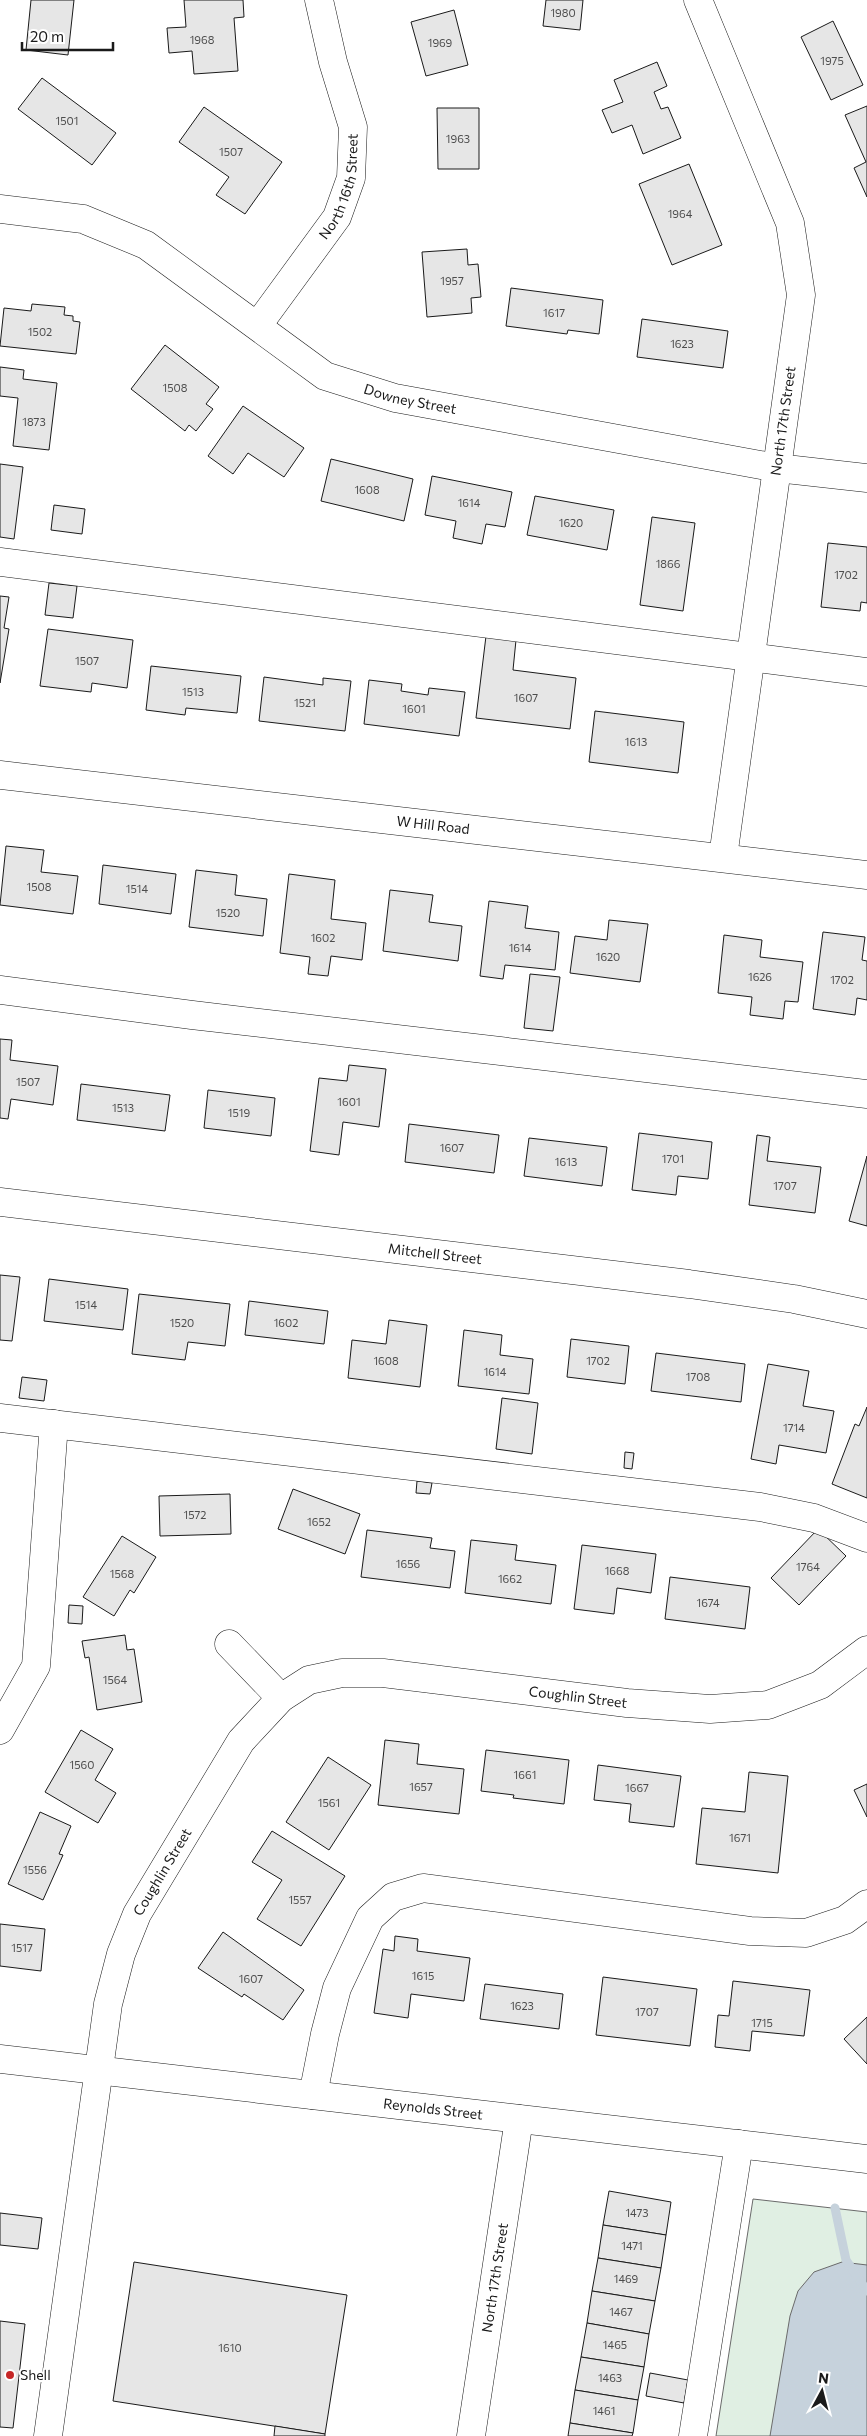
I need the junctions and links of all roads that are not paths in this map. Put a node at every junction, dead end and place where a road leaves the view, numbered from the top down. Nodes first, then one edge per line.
1 (319, 0) edge
2 (698, 0) edge
3 (0, 209) edge
4 (258, 325) junction
5 (777, 468) junction
6 (867, 478) edge
7 (0, 562) edge
8 (750, 658) junction
9 (867, 672) edge
10 (0, 775) edge
11 (723, 857) junction
12 (867, 875) edge
13 (0, 990) edge
14 (867, 1094) edge
15 (0, 1202) edge
16 (867, 1314) edge
17 (0, 1418) edge
18 (54, 1424) junction
19 (867, 1538) edge
20 (229, 1644) dead end
21 (867, 1650) edge
22 (281, 1698) junction
23 (0, 1730) edge
24 (867, 1904) edge
25 (0, 2059) edge
26 (99, 2070) junction
27 (313, 2095) junction
28 (519, 2119) junction
29 (739, 2144) junction
30 (867, 2159) edge
31 (48, 2436) edge
32 (472, 2436) edge
33 (693, 2436) edge

1 - 4 street, North 16th Street
2 - 5 street, North 17th Street
3 - 4 street, Downey Street
4 - 5 street, Downey Street
5 - 6 street, Downey Street
5 - 8 street, North 17th Street
7 - 8 street
8 - 9 street
8 - 11 street, North 17th Street
10 - 11 street, W Hill Road
11 - 12 street, W Hill Road
13 - 14 street
15 - 16 street, Mitchell Street
17 - 18 street
18 - 19 street
18 - 23 street
20 - 22 street
21 - 22 street, Coughlin Street
22 - 26 street, Coughlin Street
24 - 27 street
25 - 26 street, Reynolds Street
26 - 27 street, Reynolds Street
26 - 31 street, Coughlin Street
27 - 28 street, Reynolds Street
28 - 29 street, Reynolds Street
28 - 32 street, North 17th Street
29 - 30 street, Reynolds Street
29 - 33 street

